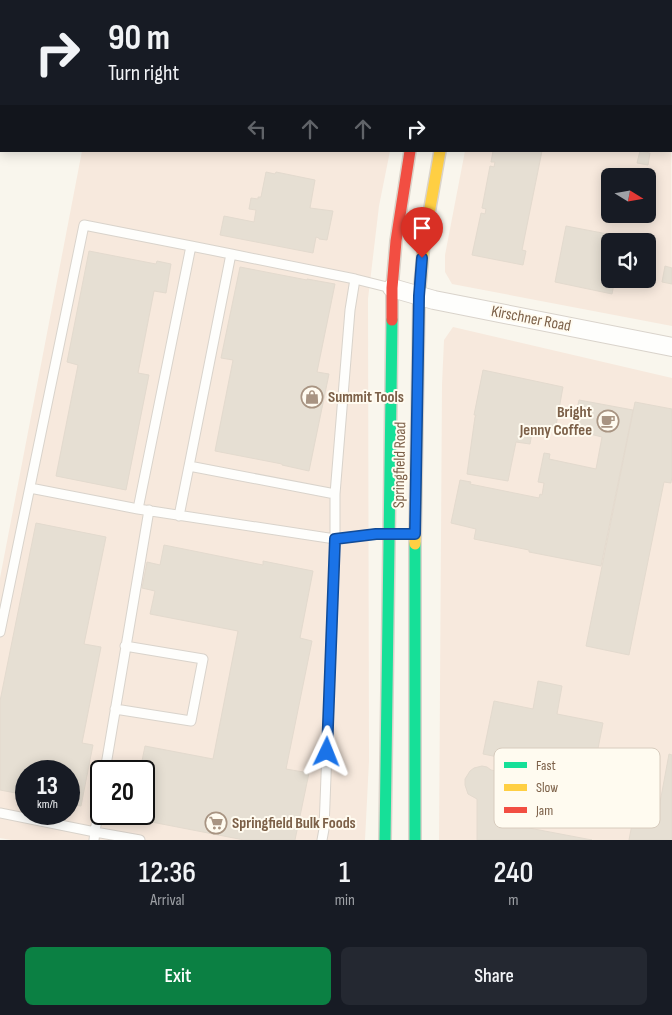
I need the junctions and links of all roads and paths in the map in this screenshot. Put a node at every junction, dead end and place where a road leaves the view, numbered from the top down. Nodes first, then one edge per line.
1 (410, 152) edge
2 (440, 152) edge
3 (190, 246) junction
4 (231, 254) junction
5 (355, 279) junction
6 (392, 288) junction
7 (419, 296) junction
8 (672, 348) edge
9 (189, 466) junction
10 (30, 488) junction
11 (335, 494) junction
12 (138, 509) junction
13 (149, 510) junction
14 (179, 516) junction
15 (402, 534) junction
16 (335, 539) junction
17 (0, 632) edge
18 (125, 646) junction
19 (115, 709) junction
20 (107, 760) edge
21 (0, 813) edge
22 (94, 836) edge
23 (140, 840) edge
24 (322, 840) edge
25 (385, 840) edge
26 (415, 840) edge

1 - 6 main road, Springfield Road
2 - 7 main road, Springfield Road
3 - 4 lane
3 - 10 lane
3 - 12 lane
4 - 5 lane
4 - 9 lane
5 - 6 lane
5 - 11 lane
6 - 7 street, Kirschner Road
6 - 15 main road, Springfield Road
7 - 8 street, Kirschner Road
7 - 15 main road, Springfield Road
9 - 11 lane
9 - 14 lane
10 - 12 lane
10 - 17 lane
11 - 16 lane
12 - 13 lane
13 - 14 lane
13 - 18 lane
14 - 16 lane
15 - 16 lane
15 - 25 main road, Springfield Road
15 - 26 main road, Springfield Road
16 - 24 lane
18 - 19 lane
18 - 19 lane
19 - 20 lane
21 - 22 lane
22 - 23 lane

